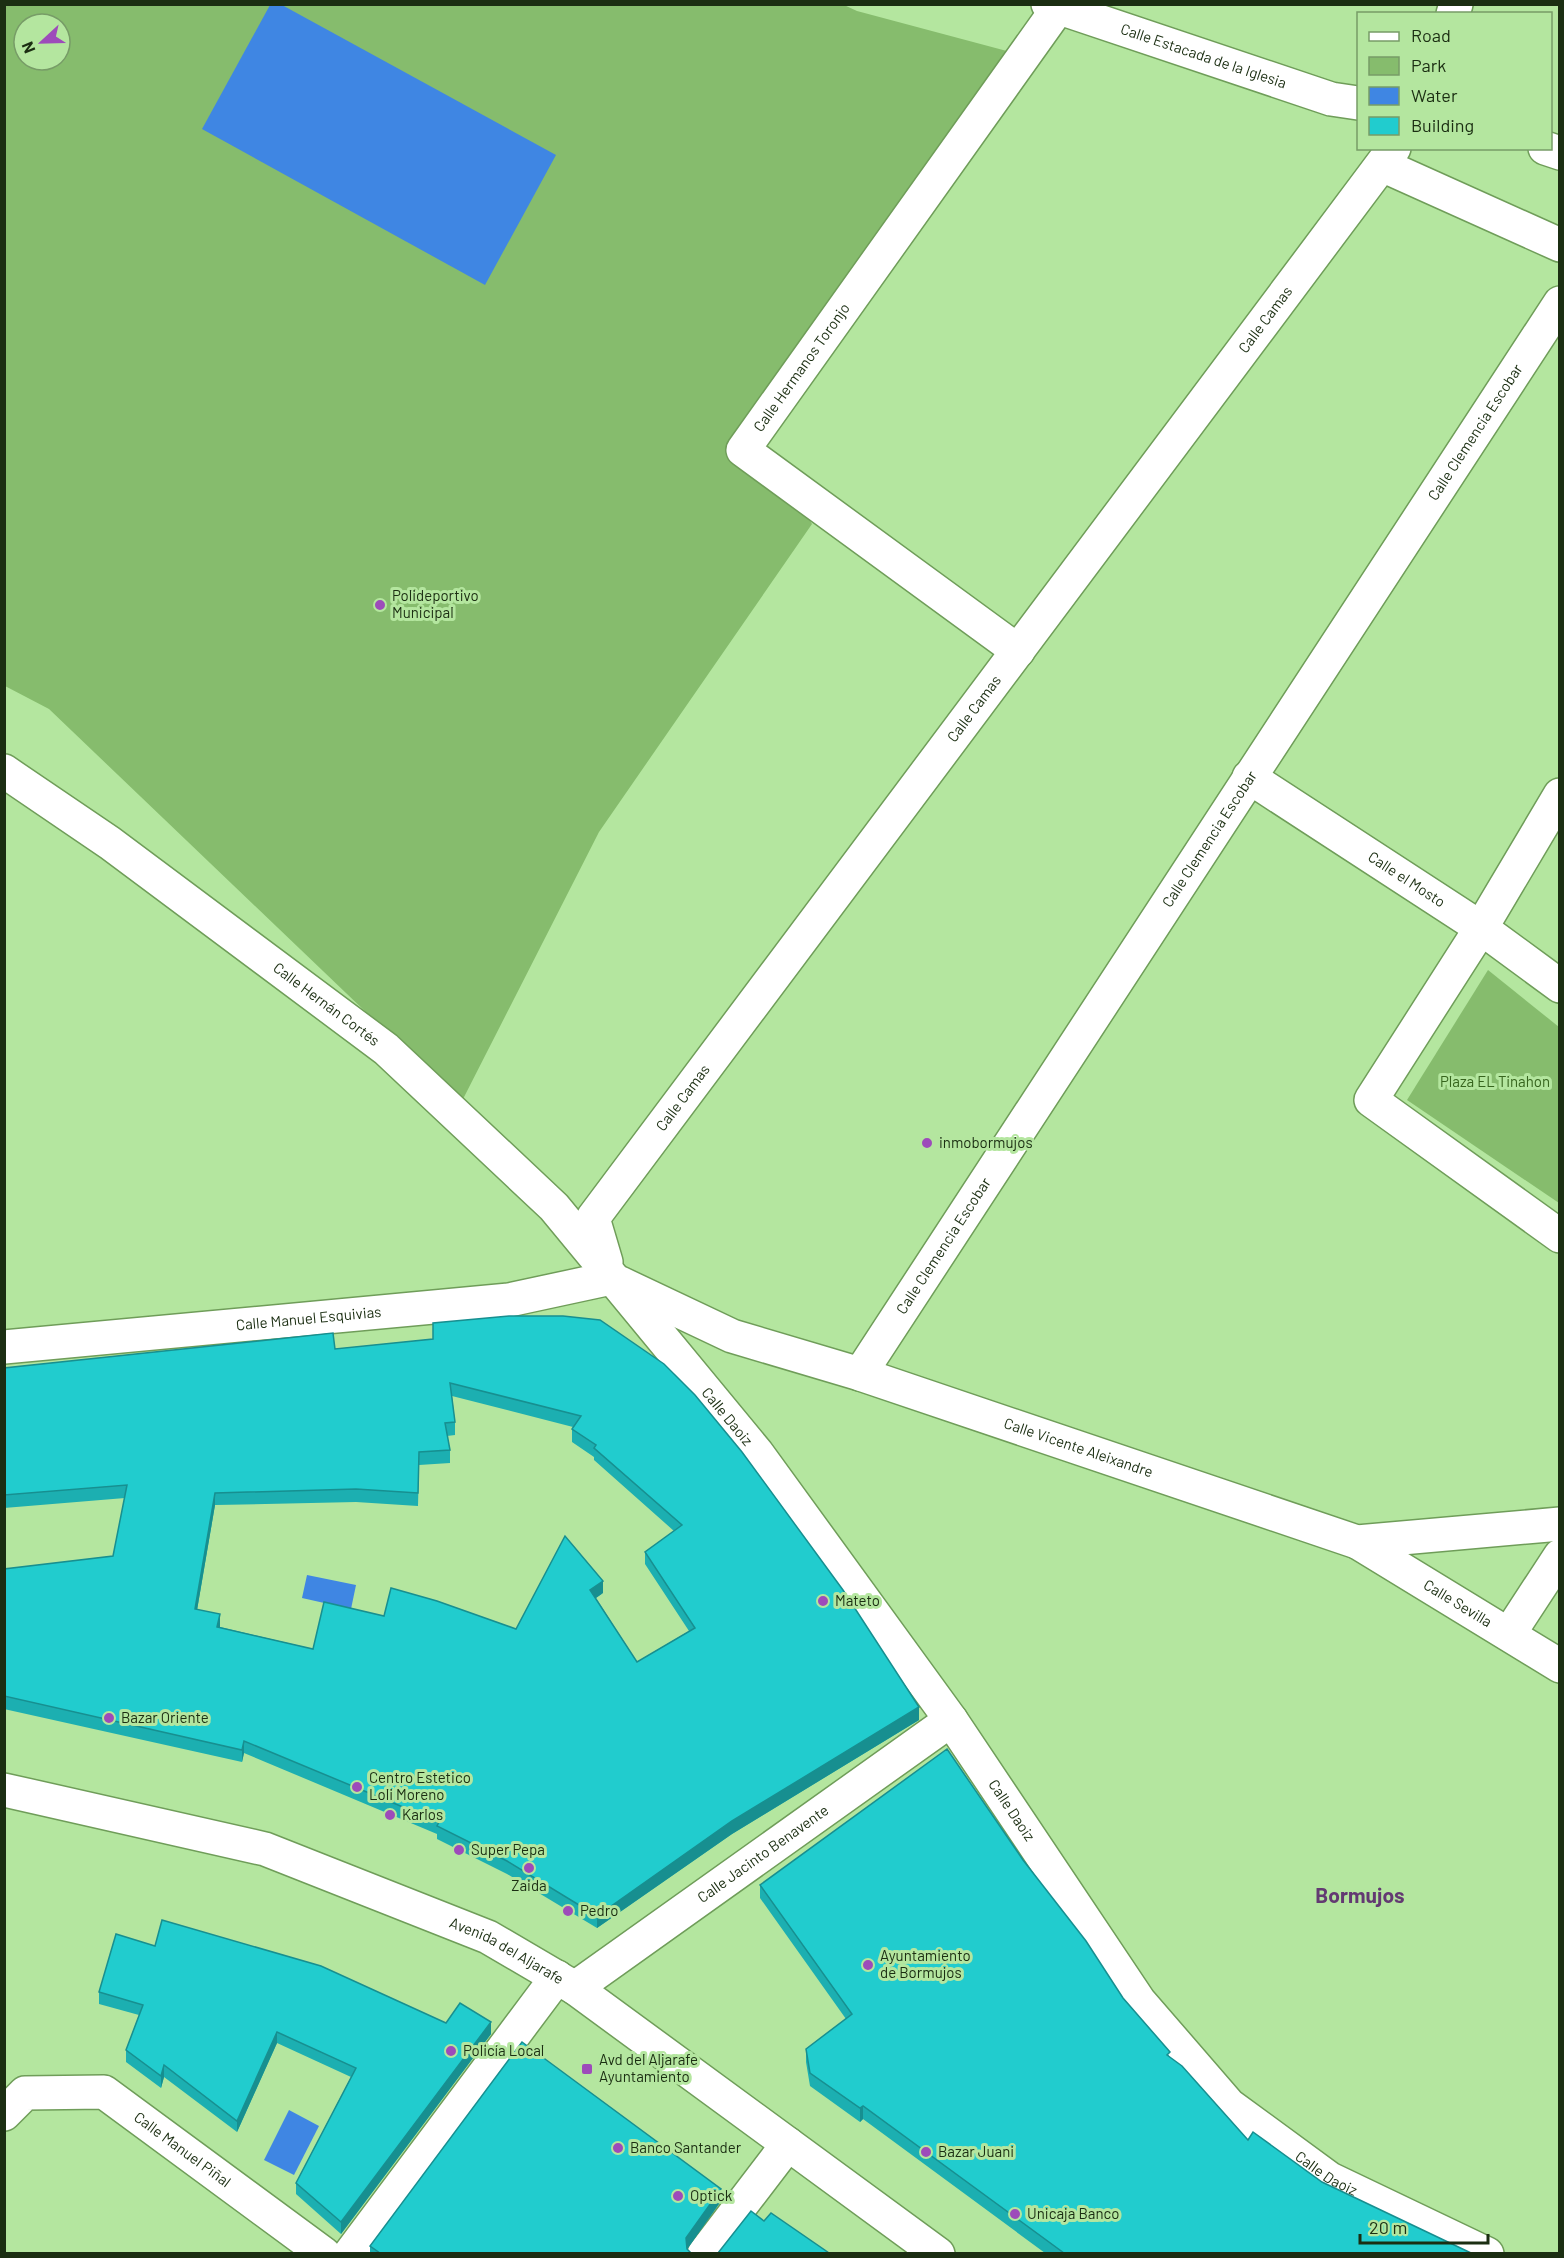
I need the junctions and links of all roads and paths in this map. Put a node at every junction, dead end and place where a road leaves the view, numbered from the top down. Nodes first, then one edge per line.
1 (1053, 6) edge
2 (1357, 103) edge
3 (1388, 157) edge
4 (1560, 245) edge
5 (1560, 303) edge
6 (1018, 651) junction
7 (4, 771) edge
8 (1249, 777) junction
9 (1560, 795) edge
10 (1480, 928) junction
11 (1560, 986) edge
12 (1560, 1236) edge
13 (610, 1278) junction
14 (4, 1347) edge
15 (860, 1374) junction
16 (1560, 1524) edge
17 (1357, 1542) junction
18 (1560, 1556) edge
19 (1509, 1634) junction
20 (1560, 1666) edge
21 (951, 1720) junction
22 (4, 1790) edge
23 (566, 1982) junction
24 (15, 2103) edge
25 (788, 2144) junction
26 (330, 2253) edge
27 (704, 2253) edge
28 (938, 2253) edge
29 (1487, 2253) edge

1 - 2 street, Calle Estacada de la Iglesia
1 - 6 street, Calle Hermanos Toronjo
3 - 4 street
3 - 6 street, Calle Camas
5 - 8 street, Calle Clemencia Escobar
6 - 13 street, Calle Camas
7 - 13 street, Calle Hernán Cortés
8 - 10 street, Calle el Mosto
8 - 15 street, Calle Clemencia Escobar
9 - 10 street
10 - 11 street, Calle el Mosto
10 - 12 street
13 - 14 street, Calle Manuel Esquivias
13 - 15 street, Calle Vicente Aleixandre
13 - 21 street, Calle Daoiz
15 - 17 street, Calle Vicente Aleixandre
16 - 17 street, Calle Vicente Aleixandre
17 - 19 street, Calle Sevilla
18 - 19 street
19 - 20 street, Calle Sevilla
21 - 23 street, Calle Jacinto Benavente
21 - 29 street, Calle Daoiz
22 - 23 street, Avenida del Aljarafe
23 - 25 street, Avenida del Aljarafe
23 - 26 street, Calle Jacinto Benavente
24 - 26 street, Calle Manuel Piñal
25 - 27 street
25 - 28 street, Avenida del Aljarafe

